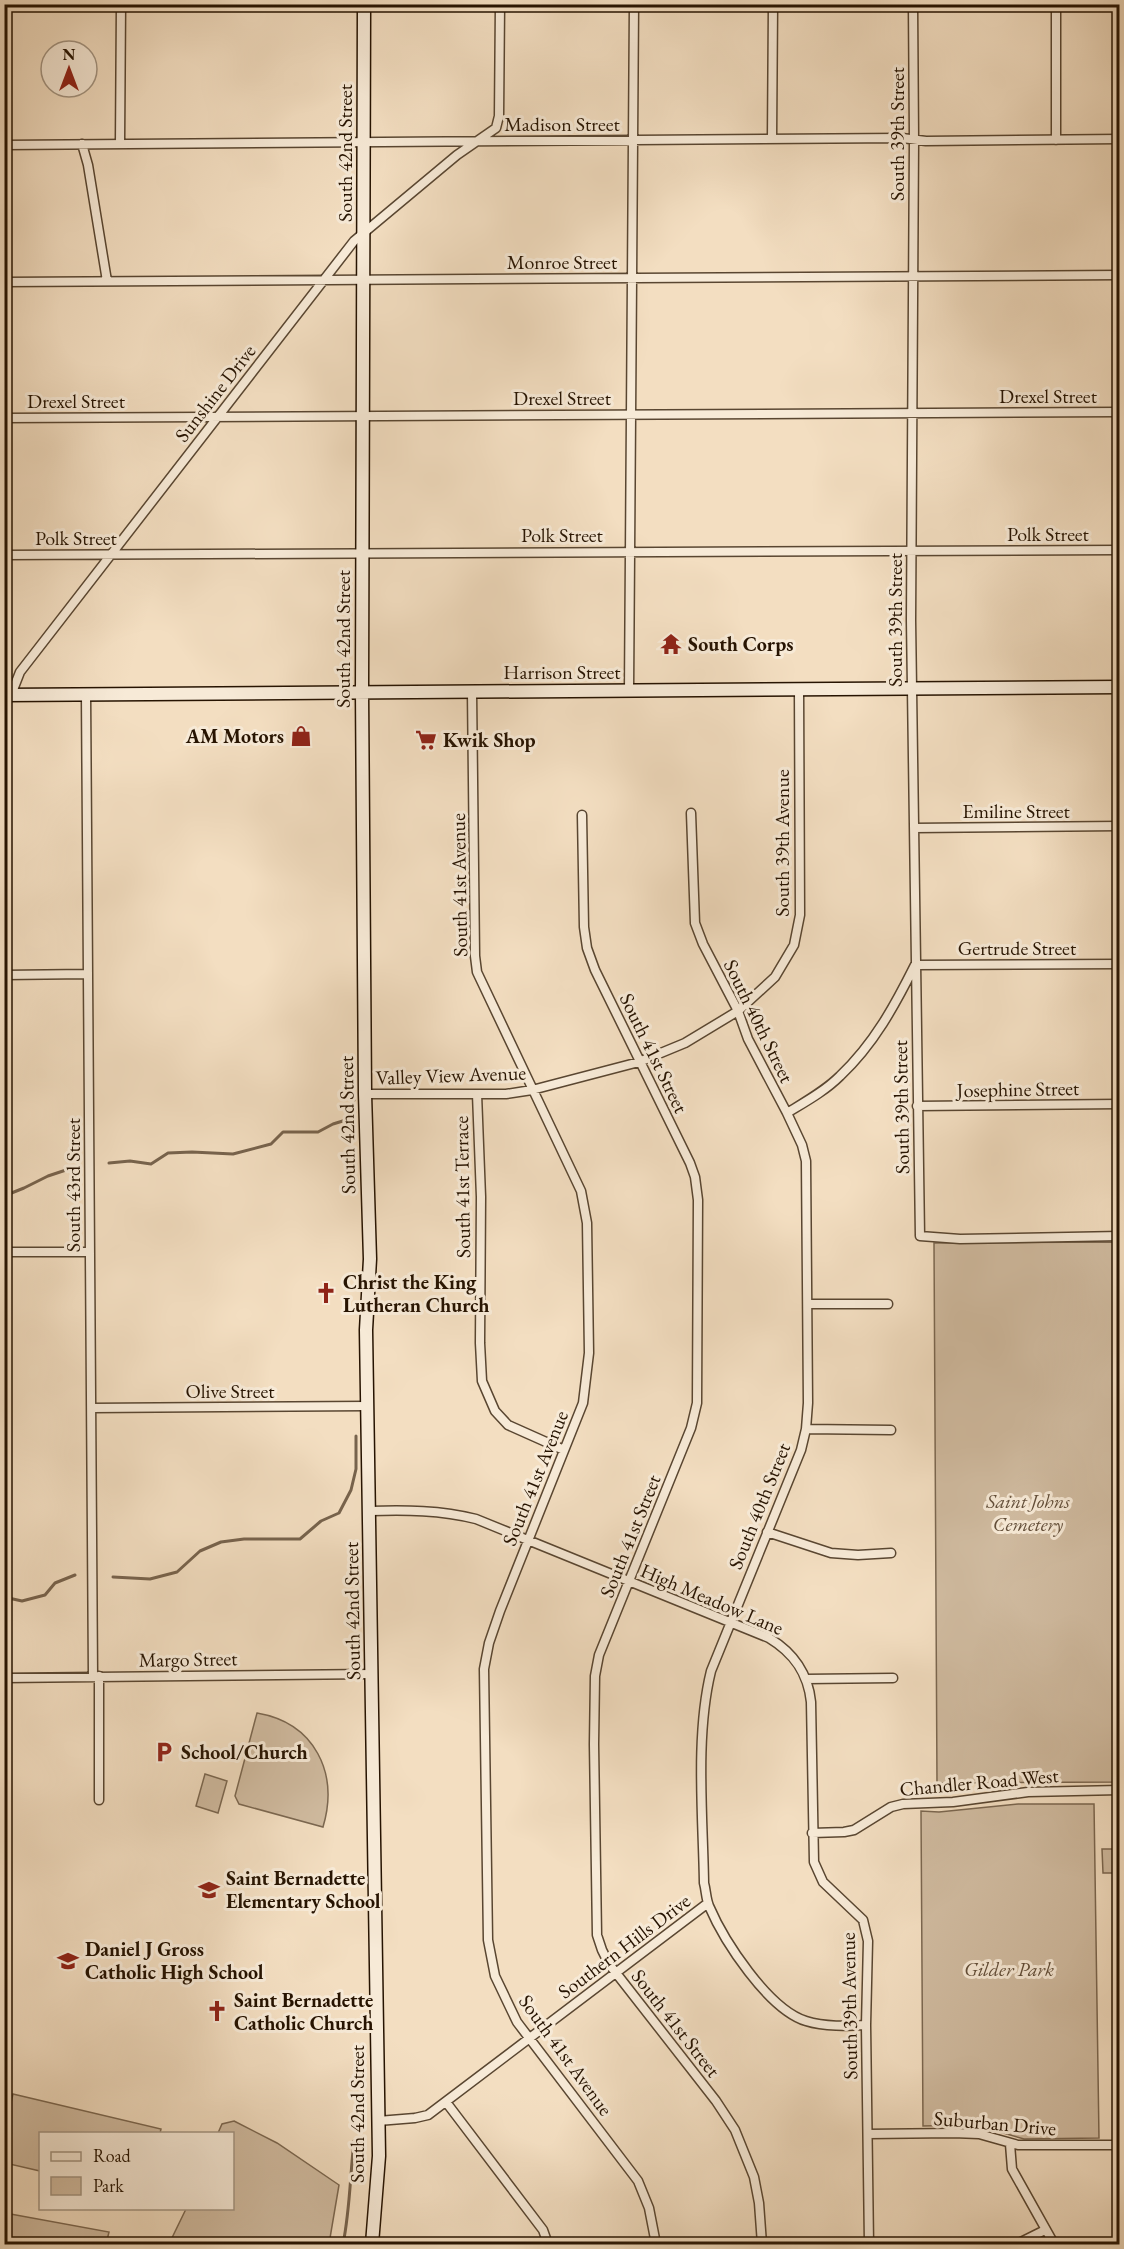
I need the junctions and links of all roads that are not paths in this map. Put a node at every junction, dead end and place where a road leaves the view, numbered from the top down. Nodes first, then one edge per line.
1 (121, 4) edge
2 (364, 4) edge
3 (500, 4) edge
4 (634, 4) edge
5 (773, 4) edge
6 (913, 4) edge
7 (1056, 4) edge
8 (772, 139) junction
9 (1119, 139) edge
10 (632, 140) junction
11 (914, 140) junction
12 (1056, 140) junction
13 (477, 141) junction
14 (364, 142) junction
15 (120, 143) junction
16 (82, 144) junction
17 (4, 145) edge
18 (364, 231) junction
19 (1119, 275) edge
20 (913, 276) junction
21 (632, 278) junction
22 (365, 279) junction
23 (323, 280) junction
24 (107, 281) junction
25 (4, 282) edge
26 (1119, 412) edge
27 (631, 414) junction
28 (912, 414) junction
29 (363, 416) junction
30 (218, 417) junction
31 (4, 418) edge
32 (1119, 550) edge
33 (630, 551) junction
34 (912, 551) junction
35 (362, 552) junction
36 (4, 555) edge
37 (111, 555) junction
38 (1119, 687) edge
39 (912, 689) junction
40 (799, 690) junction
41 (629, 691) junction
42 (362, 692) junction
43 (472, 692) junction
44 (86, 694) junction
45 (8, 695) edge
46 (691, 813) dead end
47 (582, 815) dead end
48 (1119, 826) edge
49 (914, 828) junction
50 (1119, 964) edge
51 (915, 965) junction
52 (87, 974) junction
53 (4, 975) edge
54 (738, 1011) junction
55 (639, 1062) junction
56 (531, 1090) junction
57 (365, 1094) junction
58 (477, 1094) junction
59 (1119, 1104) edge
60 (917, 1106) junction
61 (787, 1113) junction
62 (1119, 1236) edge
63 (4, 1252) edge
64 (89, 1252) junction
65 (808, 1304) junction
66 (888, 1304) dead end
67 (368, 1407) junction
68 (92, 1408) junction
69 (806, 1429) junction
70 (891, 1430) dead end
71 (564, 1450) junction
72 (369, 1511) junction
73 (767, 1532) junction
74 (528, 1541) junction
75 (891, 1553) dead end
76 (629, 1581) junction
77 (729, 1623) junction
78 (372, 1674) junction
79 (96, 1676) junction
80 (4, 1678) edge
81 (893, 1678) dead end
82 (806, 1679) junction
83 (1119, 1790) edge
84 (99, 1800) dead end
85 (812, 1833) junction
86 (708, 1903) junction
87 (616, 1973) junction
88 (866, 2025) junction
89 (530, 2038) junction
90 (446, 2102) junction
91 (378, 2121) junction
92 (868, 2134) junction
93 (1010, 2144) junction
94 (1119, 2145) edge
95 (1045, 2230) junction
96 (372, 2244) edge
97 (548, 2244) edge
98 (657, 2244) edge
99 (762, 2244) edge
100 (869, 2244) edge
101 (1017, 2244) edge
102 (1054, 2244) edge

1 - 15 street
2 - 14 street, South 42nd Street
3 - 13 street
4 - 10 street
5 - 8 street
6 - 11 street, South 39th Street
7 - 12 street
8 - 10 street, Madison Street
8 - 11 street, Madison Street
9 - 12 street, Madison Street
10 - 13 street, Madison Street
10 - 21 street
11 - 12 street, Madison Street
11 - 20 street, South 39th Street
13 - 14 street, Madison Street
13 - 18 street, Sunshine Drive
14 - 15 street, Madison Street
14 - 18 street, South 42nd Street
15 - 16 street, Madison Street
16 - 17 street, Madison Street
16 - 24 street
18 - 22 street, South 42nd Street
18 - 23 street, Sunshine Drive
19 - 20 street, Monroe Street
20 - 21 street, Monroe Street
20 - 28 street, South 39th Street
21 - 22 street, Monroe Street
21 - 27 street
22 - 23 street, Monroe Street
22 - 29 street, South 42nd Street
23 - 24 street, Monroe Street
23 - 30 street, Sunshine Drive
24 - 25 street, Monroe Street
26 - 28 street, Drexel Street
27 - 28 street, Drexel Street
27 - 29 street, Drexel Street
27 - 33 street
28 - 34 street, South 39th Street
29 - 30 street, Drexel Street
29 - 35 street, South 42nd Street
30 - 31 street, Drexel Street
30 - 37 street, Sunshine Drive
32 - 34 street, Polk Street
33 - 34 street, Polk Street
33 - 35 street, Polk Street
33 - 41 street
34 - 39 street, South 39th Street
35 - 37 street, Polk Street
35 - 42 street, South 42nd Street
36 - 37 street, Polk Street
37 - 45 street, Sunshine Drive
38 - 39 street, Harrison Street
39 - 40 street, Harrison Street
39 - 49 street, South 39th Street
40 - 41 street, Harrison Street
40 - 54 street, South 39th Avenue
41 - 43 street, Harrison Street
42 - 43 street, Harrison Street
42 - 44 street, Harrison Street
42 - 57 street, South 42nd Street
43 - 56 street, South 41st Avenue
44 - 45 street, Harrison Street
44 - 52 street, South 43rd Street
46 - 54 street, South 40th Street
47 - 55 street, South 41st Street
48 - 49 street, Emiline Street
49 - 51 street, South 39th Street
50 - 51 street, Gertrude Street
51 - 60 street, South 39th Street
51 - 61 street
52 - 53 street
52 - 64 street, South 43rd Street
54 - 55 street, Valley View Avenue
54 - 61 street, South 40th Street
55 - 56 street, Valley View Avenue
55 - 76 street, South 41st Street
56 - 58 street, Valley View Avenue
56 - 71 street, South 41st Avenue
57 - 58 street, Valley View Avenue
57 - 67 street, South 42nd Street
58 - 71 street, South 41st Terrace
59 - 60 street, Josephine Street
60 - 62 street, South 39th Street
61 - 65 street, South 40th Street
63 - 64 street
64 - 68 street, South 43rd Street
65 - 66 street
65 - 69 street, South 40th Street
67 - 68 street, Olive Street
67 - 72 street, South 42nd Street
68 - 79 street, South 43rd Street
69 - 70 street
69 - 73 street, South 40th Street
71 - 74 street, South 41st Avenue
72 - 74 street, High Meadow Lane
72 - 78 street, South 42nd Street
73 - 75 street
73 - 77 street, South 40th Street
74 - 76 street, High Meadow Lane
74 - 89 street, South 41st Avenue
76 - 77 street, High Meadow Lane
76 - 87 street, South 41st Street
77 - 82 street, High Meadow Lane
77 - 86 street, South 40th Street
78 - 79 street, Margo Street
78 - 91 street, South 42nd Street
79 - 80 street, Margo Street
79 - 84 street, South 43rd Street
81 - 82 street
82 - 85 street, South 39th Avenue
83 - 85 street, Chandler Road West
85 - 88 street, South 39th Avenue
86 - 87 street, Southern Hills Drive
86 - 88 street, South 40th Street
87 - 89 street, Southern Hills Drive
87 - 99 street, South 41st Street
88 - 92 street, South 39th Avenue
89 - 90 street, Southern Hills Drive
89 - 98 street, South 41st Avenue
90 - 91 street, Southern Hills Drive
90 - 97 street
91 - 96 street, South 42nd Street
92 - 93 street, Suburban Drive
92 - 100 street, South 39th Avenue
93 - 94 street, Suburban Drive
93 - 95 street
95 - 101 street
95 - 102 street

